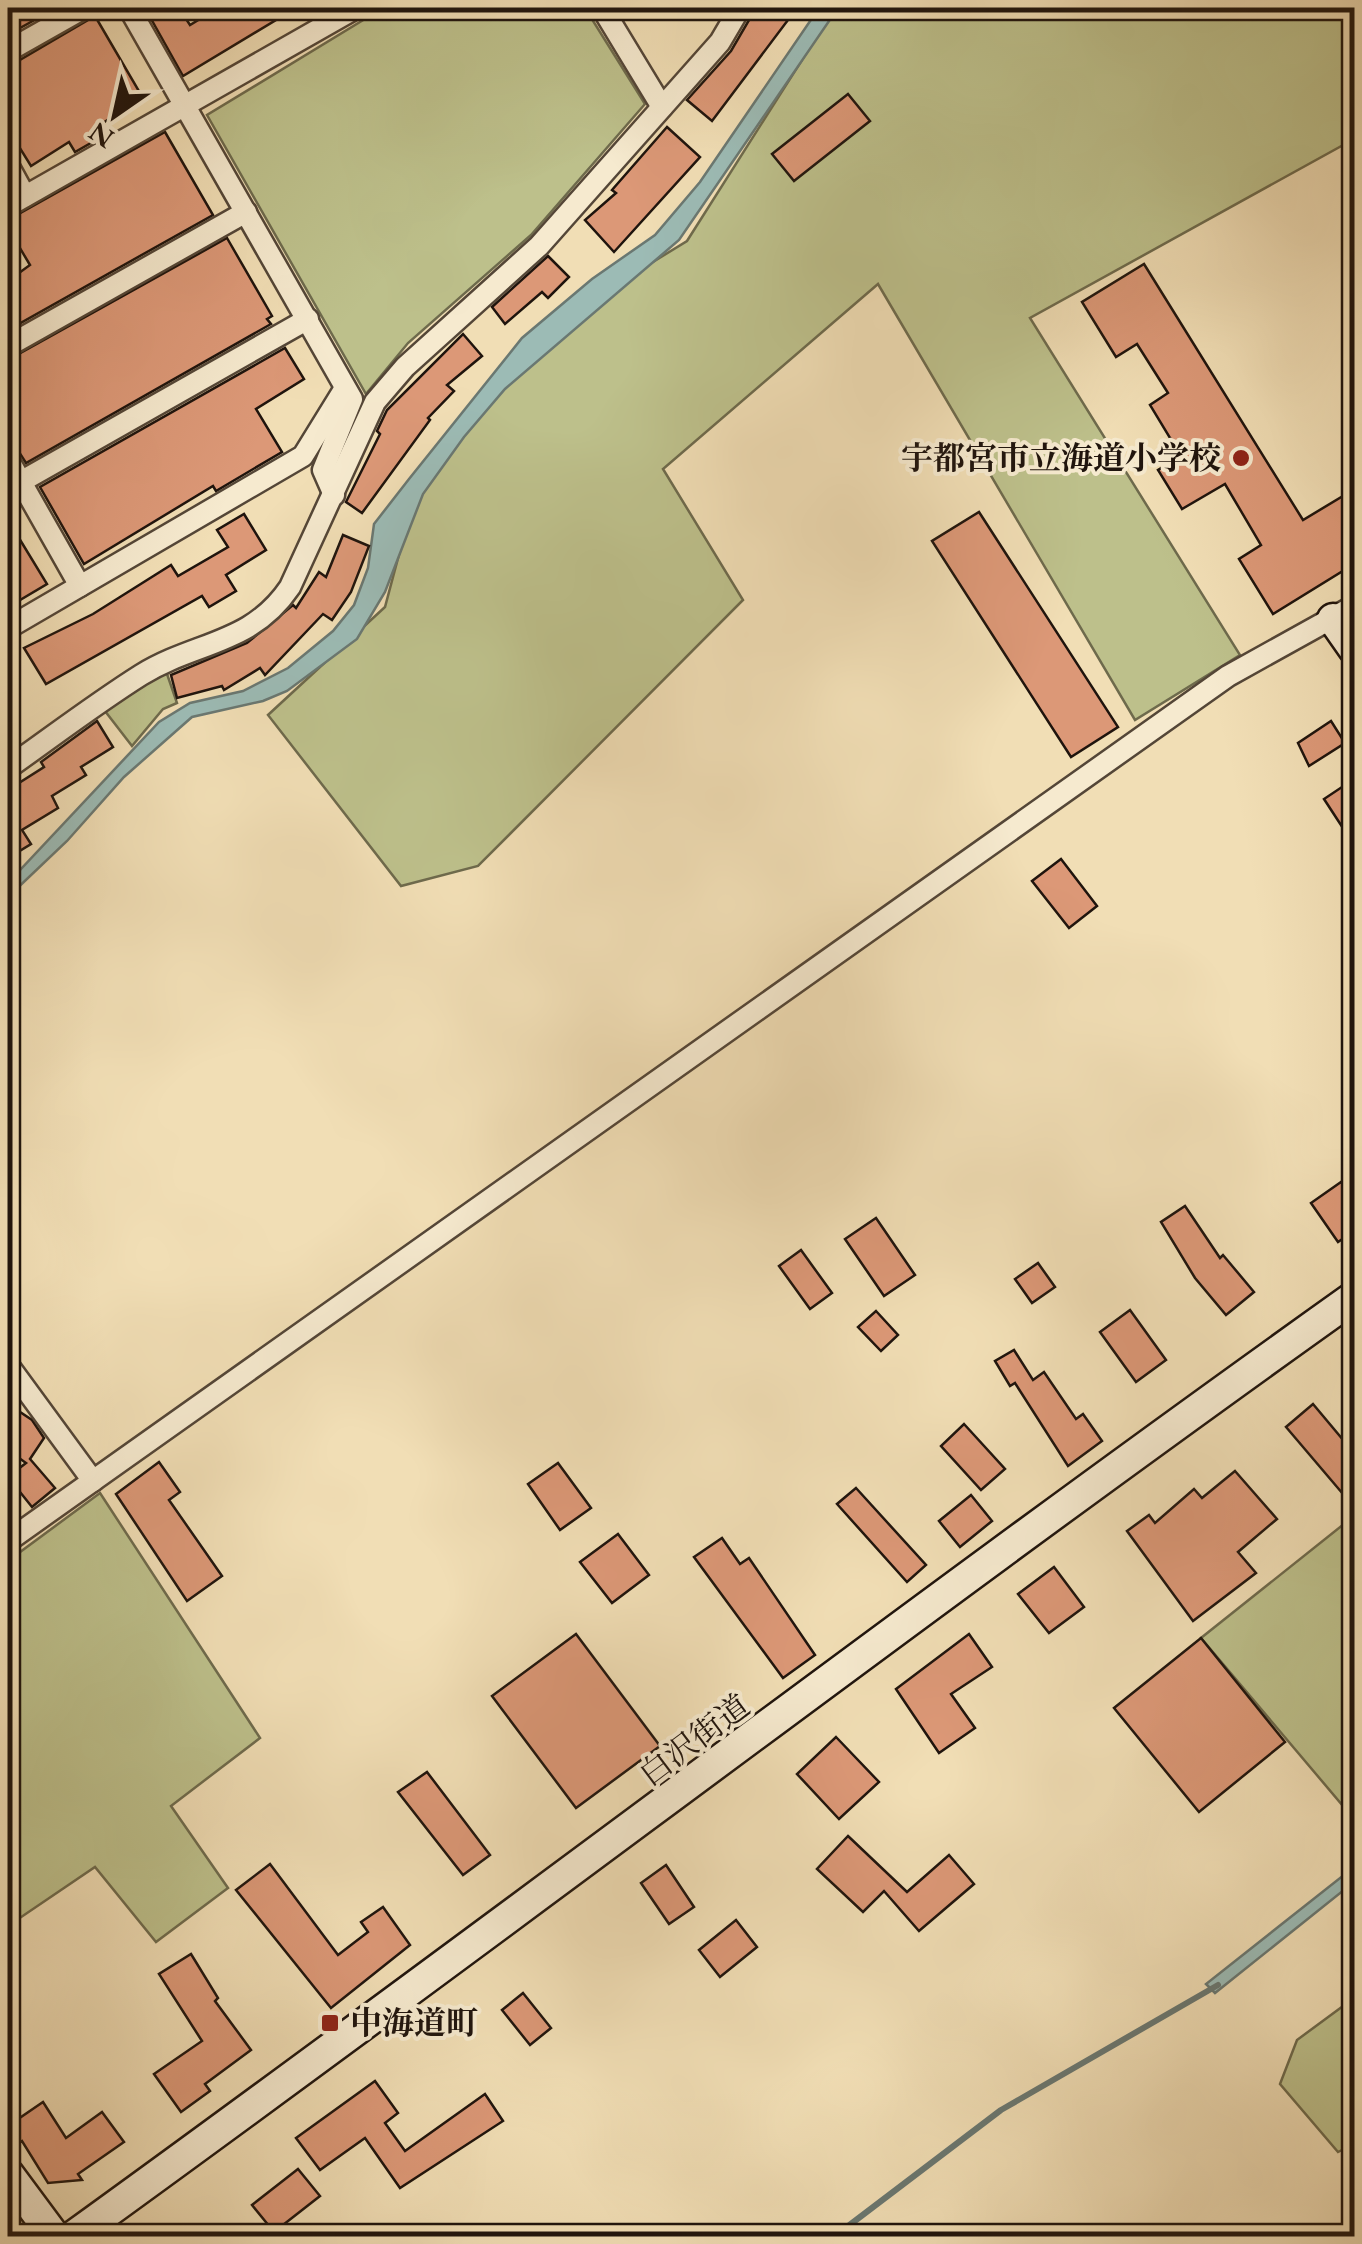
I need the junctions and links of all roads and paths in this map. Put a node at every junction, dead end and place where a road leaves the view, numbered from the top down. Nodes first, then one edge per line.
1 (84, 8) edge
2 (129, 8) edge
3 (602, 8) edge
4 (740, 8) edge
5 (343, 11) edge
6 (8, 52) edge
7 (185, 106) junction
8 (662, 107) junction
9 (8, 165) edge
10 (16, 201) edge
11 (246, 212) junction
12 (308, 319) junction
13 (8, 346) edge
14 (346, 388) junction
15 (8, 459) edge
16 (14, 485) edge
17 (334, 495) junction
18 (80, 586) junction
19 (1344, 612) edge
20 (8, 628) edge
21 (1354, 649) edge
22 (8, 768) edge
23 (1354, 1298) edge
24 (8, 1365) edge
25 (93, 1481) junction
26 (8, 1541) edge
27 (8, 2174) edge
28 (54, 2236) edge
29 (74, 2236) edge

1 - 6 street
2 - 7 street
3 - 8 street
4 - 8 street
5 - 7 street
7 - 10 street
7 - 11 street
8 - 17 street
9 - 10 street
11 - 12 street
11 - 13 street
12 - 14 street
12 - 16 street
14 - 17 street
14 - 18 street
15 - 16 street
16 - 18 street
17 - 22 street
18 - 20 street
19 - 21 main road
19 - 25 street
23 - 29 main road, 白沢街道
24 - 25 street
25 - 26 street
27 - 28 main road

